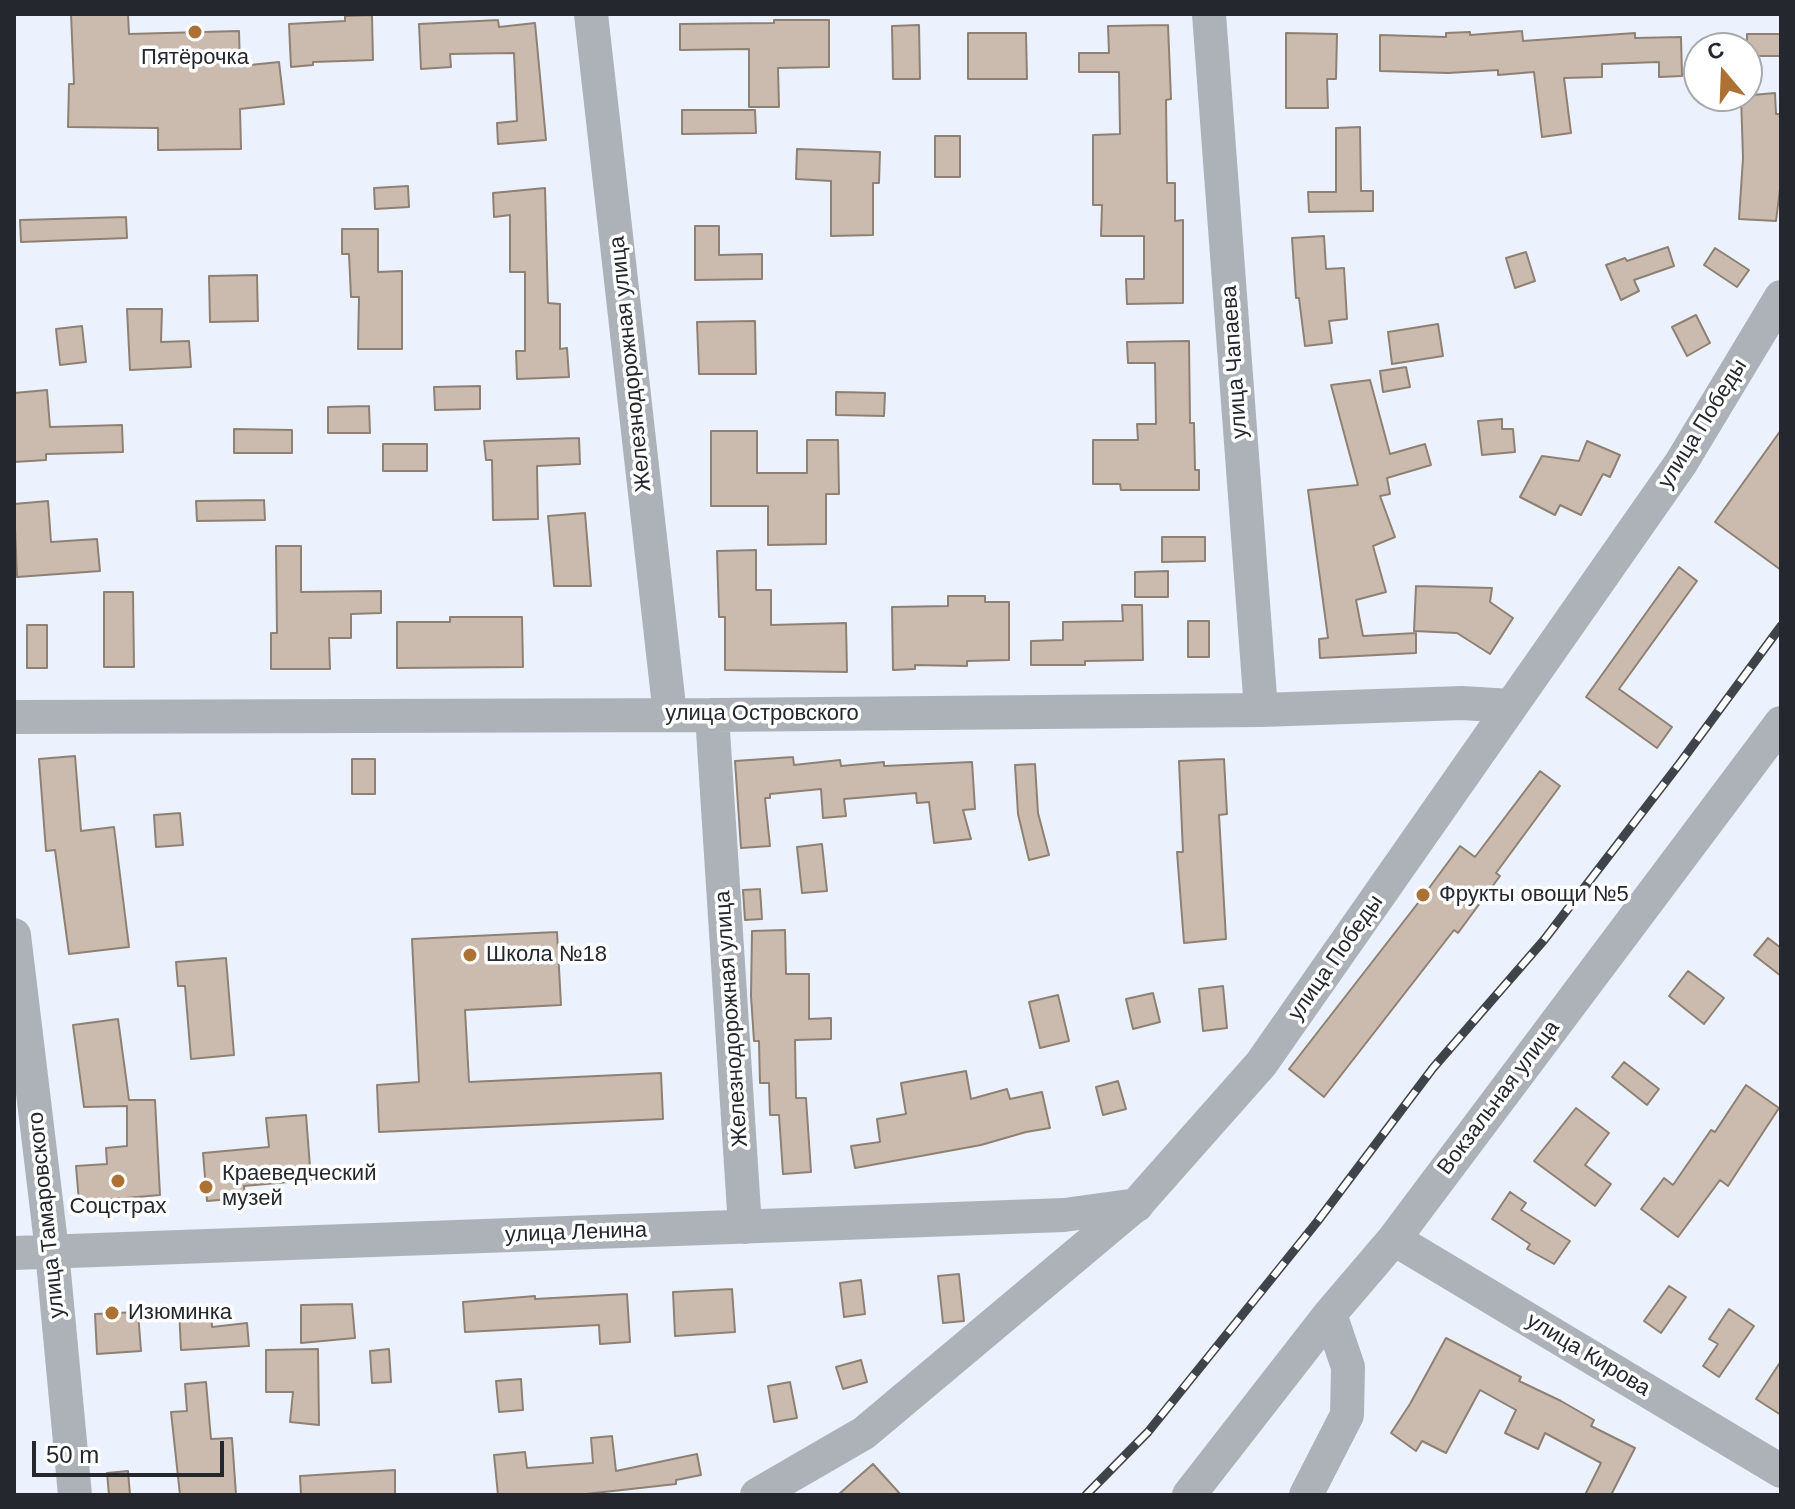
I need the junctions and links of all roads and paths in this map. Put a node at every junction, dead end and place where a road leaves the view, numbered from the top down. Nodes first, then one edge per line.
1 (591, 14) edge
2 (1209, 14) edge
3 (1781, 297) edge
4 (1511, 706) junction
5 (1261, 710) junction
6 (670, 715) junction
7 (712, 715) junction
8 (14, 717) edge
9 (1776, 740) edge
10 (14, 935) edge
11 (1137, 1204) junction
12 (745, 1227) junction
13 (1394, 1239) junction
14 (52, 1251) junction
15 (14, 1253) edge
16 (1330, 1314) junction
17 (1774, 1473) edge
18 (75, 1495) edge
19 (757, 1495) edge
20 (1189, 1495) edge
21 (1306, 1495) edge

1 - 6 street, Железнодорожная улица
2 - 5 street, улица Чапаева
3 - 4 street, улица Победы
4 - 5 street, улица Островского
4 - 11 street, улица Победы
5 - 7 street, улица Островского
6 - 7 street, улица Островского
6 - 8 street, улица Островского
7 - 12 street, Железнодорожная улица
9 - 13 street, Вокзальная улица
10 - 14 street, улица Тамаровского
11 - 12 street, улица Ленина
11 - 19 street, улица Победы
12 - 14 street, улица Ленина
13 - 16 street, Вокзальная улица
13 - 17 street, улица Кирова
14 - 15 street, улица Ленина
14 - 18 street, улица Тамаровского
16 - 20 street, Вокзальная улица
16 - 21 street

